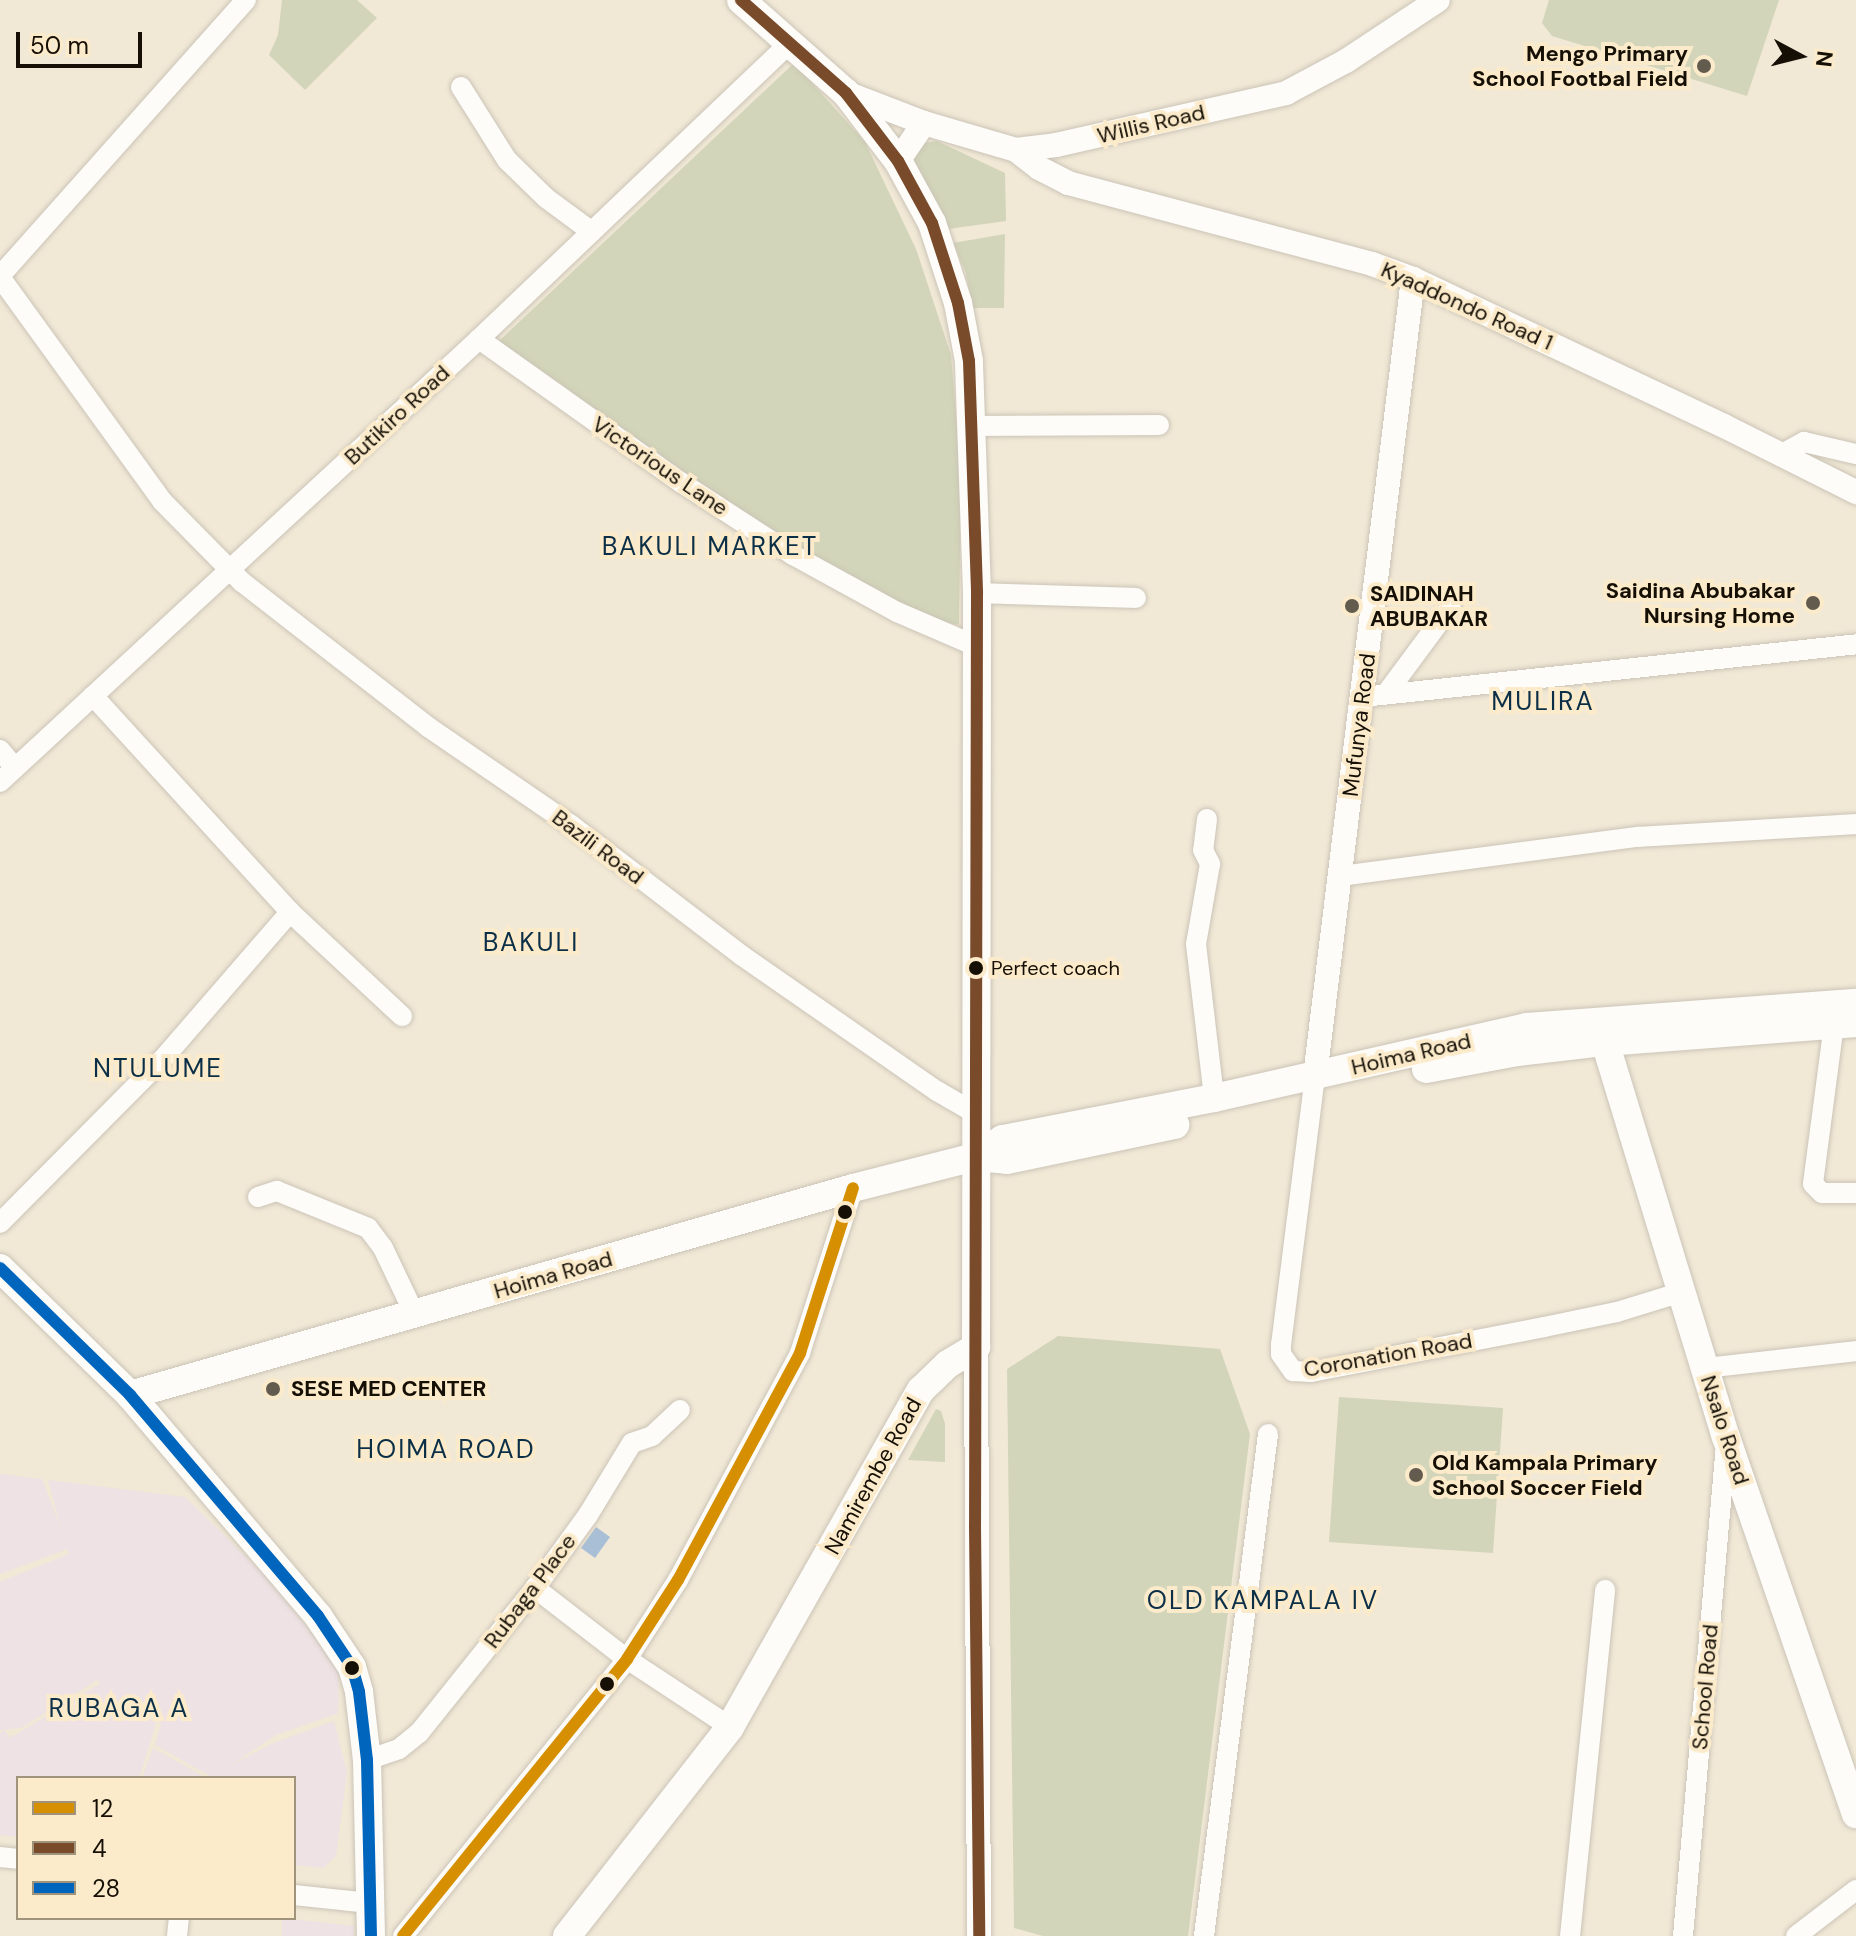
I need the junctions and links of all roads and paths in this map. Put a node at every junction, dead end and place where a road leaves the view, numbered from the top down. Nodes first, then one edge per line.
1 (246, 0) edge
2 (741, 0) edge
3 (1438, 0) edge
4 (790, 43) junction
5 (461, 87) dead end
6 (846, 93) junction
7 (924, 123) junction
8 (1016, 150) junction
9 (898, 161) junction
10 (592, 232) junction
11 (0, 277) edge
12 (1413, 279) junction
13 (479, 339) junction
14 (1159, 425) dead end
15 (974, 426) junction
16 (1782, 454) junction
17 (1856, 454) edge
18 (1856, 492) edge
19 (229, 570) junction
20 (977, 593) junction
21 (1136, 598) dead end
22 (1451, 606) dead end
23 (1856, 644) edge
24 (976, 646) junction
25 (1374, 695) junction
26 (93, 696) junction
27 (0, 750) edge
28 (15, 768) junction
29 (0, 782) edge
30 (1207, 819) dead end
31 (1856, 824) edge
32 (1340, 876) junction
33 (290, 912) junction
34 (1856, 1003) edge
35 (402, 1016) dead end
36 (1845, 1023) edge
37 (1605, 1042) junction
38 (1315, 1084) junction
39 (1214, 1098) junction
40 (975, 1113) junction
41 (975, 1157) junction
42 (853, 1188) junction
43 (1856, 1193) edge
44 (258, 1197) dead end
45 (0, 1223) edge
46 (0, 1268) edge
47 (1682, 1292) junction
48 (415, 1315) junction
49 (976, 1347) junction
50 (1856, 1351) edge
51 (948, 1364) junction
52 (1705, 1368) junction
53 (130, 1395) junction
54 (975, 1409) junction
55 (680, 1410) dead end
56 (1268, 1434) dead end
57 (1726, 1437) junction
58 (535, 1588) junction
59 (1605, 1590) dead end
60 (627, 1659) junction
61 (730, 1727) junction
62 (367, 1760) junction
63 (1856, 1814) edge
64 (1856, 1890) edge
65 (296, 1895) edge
66 (370, 1903) junction
67 (371, 1936) edge
68 (403, 1936) edge
69 (567, 1936) edge
70 (979, 1936) edge
71 (1204, 1936) edge
72 (1570, 1936) edge
73 (1683, 1936) edge
74 (1796, 1936) edge

1 - 11 street
2 - 4 main road
3 - 8 street, Willis Road
4 - 6 main road
4 - 10 street, Butikiro Road
5 - 10 street
6 - 7 street, Willis Road
6 - 9 main road
7 - 8 street, Willis Road
7 - 9 street
8 - 12 street, Kyaddondo Road 1
9 - 15 main road
10 - 13 street, Butikiro Road
11 - 19 street, Bazili Road
12 - 16 street, Kyaddondo Road 1
12 - 25 street, Mufunya Road
13 - 19 street, Butikiro Road
13 - 24 street, Victorious Lane
14 - 15 street
15 - 20 main road
16 - 17 street
16 - 18 street, Kyaddondo Road 1
19 - 26 street, Butikiro Road
19 - 40 street, Bazili Road
20 - 21 street
20 - 24 main road
22 - 25 street
23 - 25 street
24 - 40 main road
25 - 32 street, Mufunya Road
26 - 28 street, Butikiro Road
26 - 33 street
27 - 28 street
28 - 29 street, Butikiro Road
30 - 39 street
31 - 32 street
32 - 38 street, Mufunya Road
33 - 35 street
33 - 45 street
34 - 38 main road, Hoima Road
36 - 37 main road, Hoima Road
36 - 43 street
37 - 38 main road, Hoima Road
37 - 47 main road, Nsalo Road
38 - 39 main road, Hoima Road
38 - 41 main road, Hoima Road
38 - 47 street, Coronation Road
39 - 41 main road, Hoima Road
40 - 41 main road
41 - 42 main road, Hoima Road
41 - 49 main road
42 - 48 main road, Hoima Road
42 - 60 street
44 - 48 street
46 - 53 main road
47 - 52 main road, Nsalo Road
48 - 53 main road, Hoima Road
49 - 51 main road, Namirembe Road
49 - 54 street
50 - 52 street
51 - 54 street
51 - 61 main road, Namirembe Road
52 - 57 main road, Nsalo Road
53 - 62 main road
54 - 70 street
55 - 58 street, Rubaga Place
56 - 71 street
57 - 63 main road, Nsalo Road
57 - 73 street, School Road
58 - 60 street
58 - 62 street, Rubaga Place
59 - 72 street
60 - 61 street
60 - 68 street
61 - 69 main road, Namirembe Road
62 - 66 main road
64 - 74 street
65 - 66 street
66 - 67 main road

